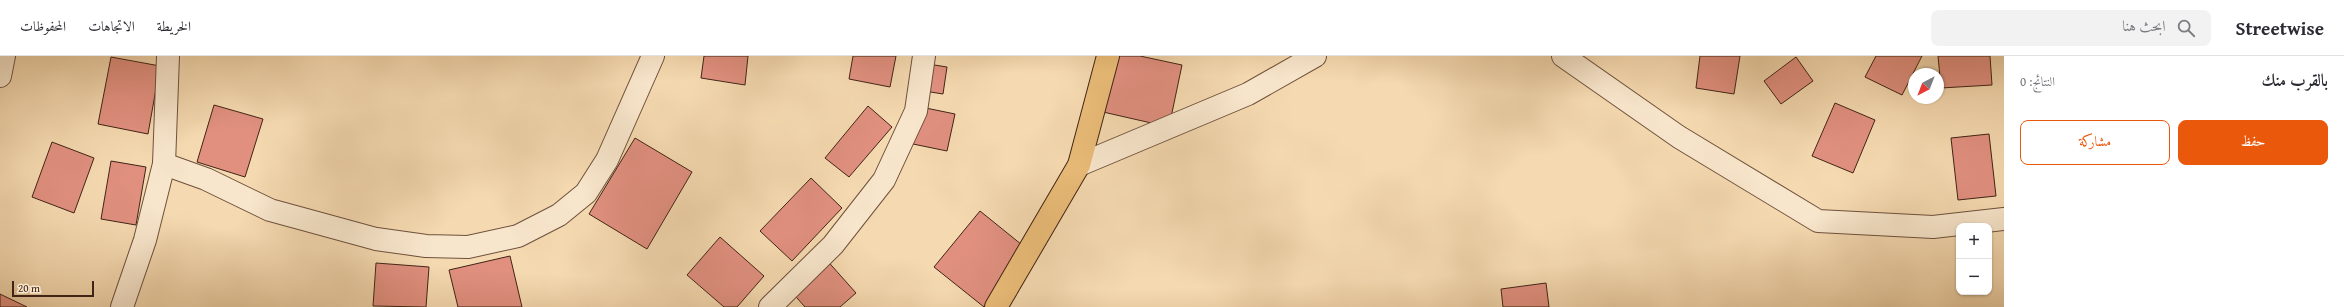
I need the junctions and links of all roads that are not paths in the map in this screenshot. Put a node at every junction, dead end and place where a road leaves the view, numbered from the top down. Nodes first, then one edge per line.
1 (4, 56) edge
2 (168, 56) edge
3 (653, 56) edge
4 (924, 56) edge
5 (1108, 56) edge
6 (1315, 56) edge
7 (1562, 56) edge
8 (0, 76) edge
9 (164, 164) junction
10 (1079, 165) junction
11 (2004, 219) edge
12 (122, 307) edge
13 (770, 307) edge
14 (996, 307) edge

1 - 8 street
2 - 9 street
3 - 9 street
4 - 13 street
5 - 10 main road
6 - 10 street
7 - 11 street
9 - 12 street
10 - 14 main road

